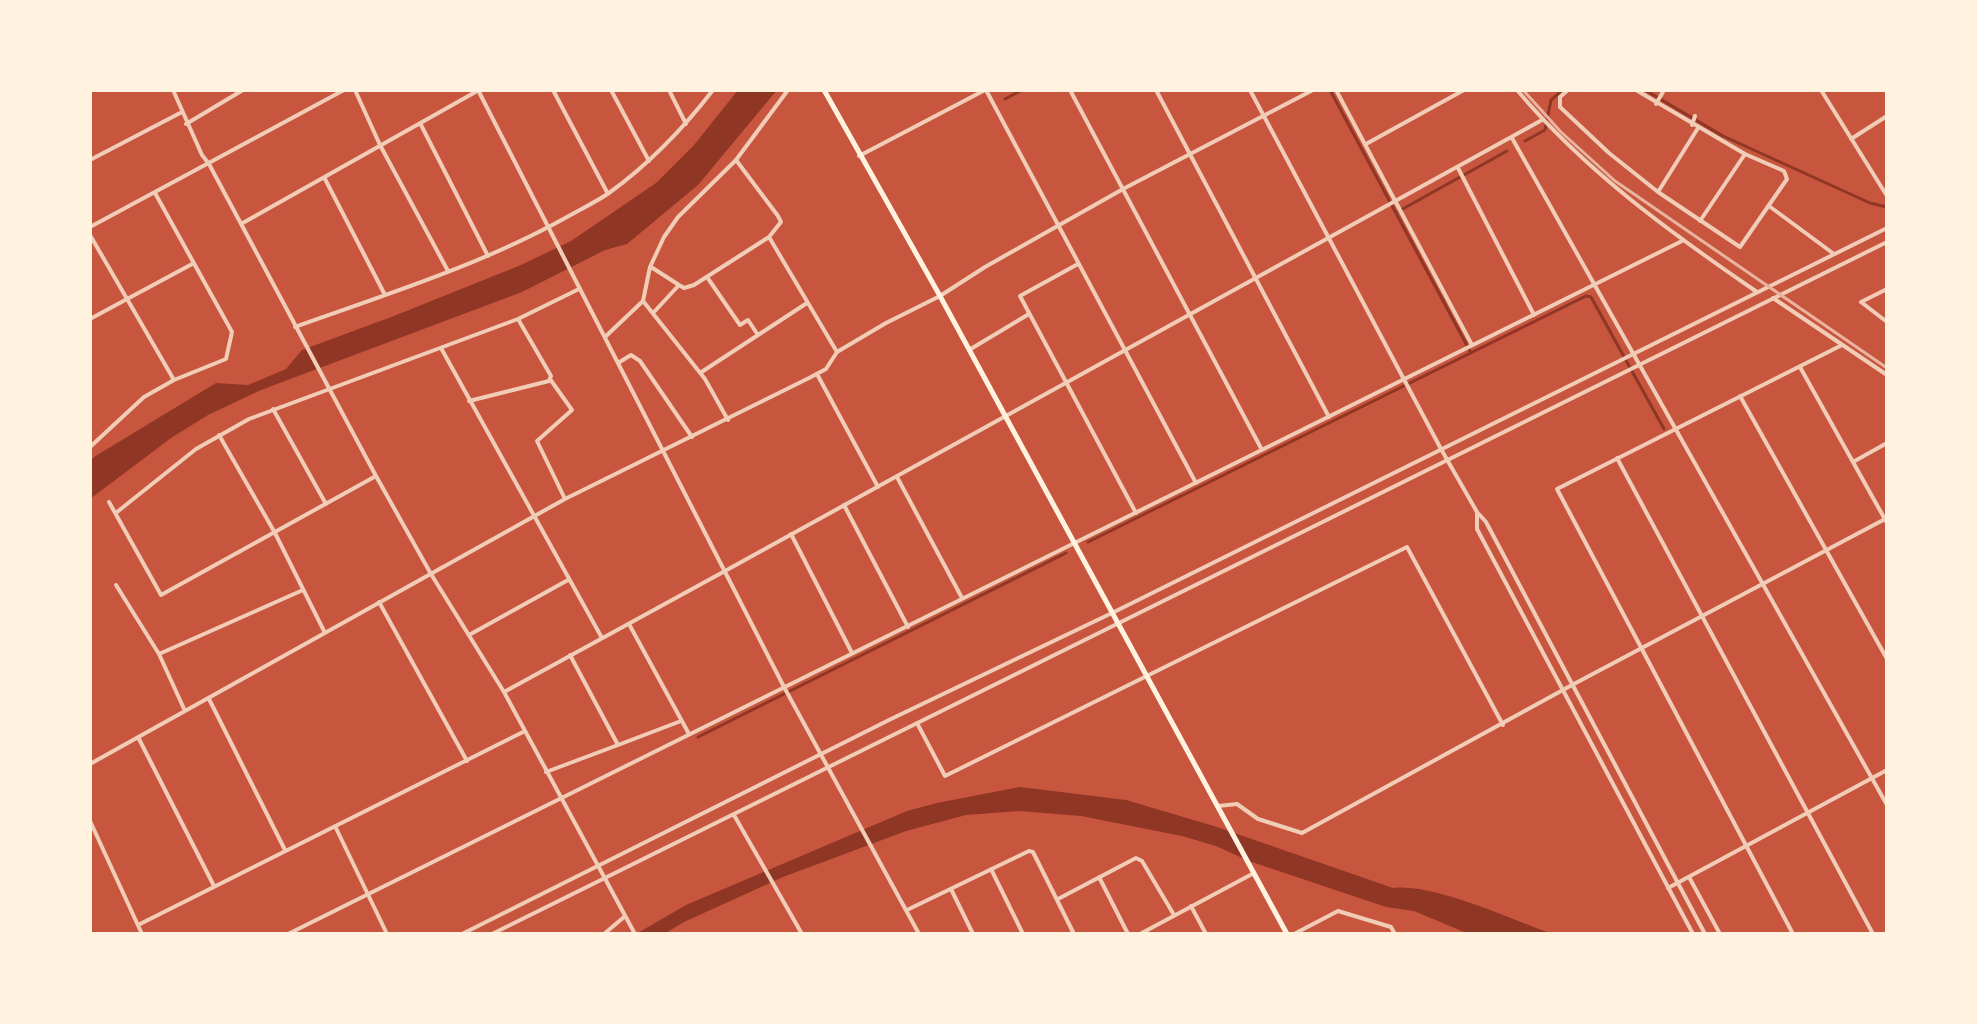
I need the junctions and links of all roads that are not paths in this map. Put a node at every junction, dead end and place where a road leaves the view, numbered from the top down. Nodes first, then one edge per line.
1 (173, 90) edge
2 (243, 90) edge
3 (344, 90) edge
4 (355, 90) edge
5 (478, 90) edge
6 (553, 90) edge
7 (611, 90) edge
8 (669, 90) edge
9 (713, 90) edge
10 (788, 90) edge
11 (824, 90) edge
12 (985, 90) edge
13 (1070, 90) edge
14 (1156, 90) edge
15 (1250, 90) edge
16 (1313, 90) edge
17 (1336, 90) edge
18 (1464, 90) edge
19 (1517, 90) edge
20 (1568, 90) edge
21 (1636, 90) edge
22 (1664, 90) edge
23 (1821, 90) edge
24 (1656, 104) junction
25 (182, 112) junction
26 (1263, 115) junction
27 (1695, 116) dead end
28 (1887, 116) edge
29 (1542, 120) junction
30 (420, 123) junction
31 (186, 124) junction
32 (686, 124) junction
33 (1695, 126) junction
34 (1512, 138) junction
35 (1851, 139) junction
36 (1366, 144) junction
37 (380, 145) junction
38 (1190, 154) junction
39 (1745, 154) junction
40 (859, 156) junction
41 (90, 160) edge
42 (736, 160) junction
43 (649, 161) junction
44 (209, 164) junction
45 (1458, 168) junction
46 (324, 177) junction
47 (1123, 189) junction
48 (1658, 192) junction
49 (155, 193) junction
50 (608, 194) junction
51 (1887, 196) edge
52 (1395, 201) junction
53 (1769, 206) junction
54 (1700, 221) junction
55 (241, 224) junction
56 (1058, 225) junction
57 (90, 227) edge
58 (549, 227) junction
59 (1887, 228) edge
60 (90, 235) edge
61 (769, 237) junction
62 (1328, 238) junction
63 (1682, 241) junction
64 (1887, 242) edge
65 (1834, 254) junction
66 (488, 256) junction
67 (194, 263) junction
68 (1078, 264) junction
69 (650, 267) junction
70 (448, 271) junction
71 (707, 277) junction
72 (1255, 279) junction
73 (679, 285) junction
74 (1596, 285) junction
75 (579, 289) junction
76 (1887, 289) edge
77 (1757, 292) junction
78 (385, 295) junction
79 (940, 296) junction
80 (1773, 298) junction
81 (127, 299) junction
82 (643, 301) junction
83 (807, 303) junction
84 (654, 312) junction
85 (1030, 314) junction
86 (1189, 315) junction
87 (1534, 315) junction
88 (90, 319) edge
89 (518, 319) junction
90 (1887, 322) edge
91 (295, 327) junction
92 (758, 335) junction
93 (604, 337) junction
94 (1472, 345) junction
95 (1842, 345) junction
96 (441, 348) junction
97 (969, 350) junction
98 (1125, 351) junction
99 (837, 352) junction
100 (1634, 352) junction
101 (618, 363) junction
102 (1640, 365) junction
103 (1800, 367) junction
104 (700, 373) junction
105 (817, 374) junction
106 (1887, 375) edge
107 (550, 379) junction
108 (174, 380) junction
109 (1404, 380) junction
110 (1068, 383) junction
111 (328, 389) junction
112 (1740, 396) junction
113 (469, 401) junction
114 (273, 409) junction
115 (1005, 417) junction
116 (1329, 417) junction
117 (728, 420) junction
118 (1676, 428) junction
119 (219, 435) junction
120 (692, 437) junction
121 (1887, 443) edge
122 (90, 447) edge
123 (662, 449) junction
124 (1441, 449) junction
125 (1262, 450) junction
126 (1617, 458) junction
127 (1449, 460) junction
128 (1853, 462) junction
129 (376, 476) junction
130 (897, 477) junction
131 (1196, 483) junction
132 (878, 487) junction
133 (565, 499) junction
134 (109, 502) dead end
135 (326, 504) junction
136 (844, 505) junction
137 (117, 512) junction
138 (1477, 512) junction
139 (1136, 513) junction
140 (533, 516) junction
141 (1886, 520) edge
142 (275, 533) junction
143 (791, 534) junction
144 (1074, 544) junction
145 (1826, 551) junction
146 (725, 571) junction
147 (431, 574) junction
148 (568, 580) junction
149 (116, 585) dead end
150 (1764, 586) junction
151 (303, 590) junction
152 (962, 598) junction
153 (379, 602) junction
154 (1112, 613) junction
155 (1703, 617) junction
156 (629, 623) junction
157 (1118, 625) junction
158 (908, 627) junction
159 (325, 633) junction
160 (469, 635) junction
161 (602, 638) junction
162 (1642, 649) junction
163 (853, 653) junction
164 (159, 654) junction
165 (570, 655) junction
166 (1887, 659) edge
167 (1147, 676) junction
168 (1572, 685) junction
169 (784, 687) junction
170 (1562, 690) junction
171 (504, 692) junction
172 (209, 699) junction
173 (185, 711) junction
174 (681, 721) junction
175 (917, 723) junction
176 (1503, 725) junction
177 (525, 731) junction
178 (689, 734) junction
179 (139, 739) junction
180 (618, 745) junction
181 (822, 755) junction
182 (467, 761) junction
183 (90, 764) edge
184 (829, 768) junction
185 (1887, 770) edge
186 (546, 772) junction
187 (1872, 778) junction
188 (560, 799) junction
189 (1887, 805) edge
190 (1218, 806) junction
191 (1808, 813) junction
192 (734, 815) junction
193 (90, 821) edge
194 (335, 826) junction
195 (1747, 845) junction
196 (285, 850) junction
197 (597, 866) junction
198 (991, 869) junction
199 (1254, 873) junction
200 (1099, 877) junction
201 (1689, 877) junction
202 (604, 878) junction
203 (1677, 884) junction
204 (214, 886) junction
205 (1668, 888) junction
206 (951, 889) junction
207 (368, 894) junction
208 (1058, 899) junction
209 (1191, 906) junction
210 (907, 910) junction
211 (1174, 915) junction
212 (624, 917) junction
213 (138, 925) junction
214 (1156, 925) junction
215 (142, 934) edge
216 (288, 934) edge
217 (387, 934) edge
218 (462, 934) edge
219 (492, 934) edge
220 (604, 934) edge
221 (635, 934) edge
222 (802, 934) edge
223 (919, 934) edge
224 (973, 934) edge
225 (1023, 934) edge
226 (1074, 934) edge
227 (1128, 934) edge
228 (1140, 934) edge
229 (1160, 934) edge
230 (1206, 934) edge
231 (1287, 934) edge
232 (1294, 934) edge
233 (1395, 934) edge
234 (1693, 934) edge
235 (1705, 934) edge
236 (1720, 934) edge
237 (1793, 934) edge
238 (1873, 934) edge

1 - 25 street
2 - 31 street
3 - 44 street
4 - 37 street
5 - 30 street
5 - 58 street
6 - 50 street
7 - 43 street
8 - 32 street
9 - 32 street
10 - 42 street
11 - 40 main road
12 - 40 street
12 - 56 street
13 - 47 street
14 - 38 street
15 - 26 street
16 - 26 street
17 - 36 street
18 - 36 street
19 - 29 street
20 - 48 street
21 - 24 street
22 - 24 street
23 - 35 street
24 - 33 street
25 - 31 street
25 - 41 street
26 - 38 street
26 - 62 street
27 - 33 street
28 - 35 street
29 - 34 street
29 - 63 street
30 - 37 street
30 - 66 street
31 - 44 street
32 - 43 street
33 - 39 street
33 - 48 street
34 - 45 street
34 - 74 street
35 - 51 street
36 - 52 street
37 - 46 street
37 - 70 street
38 - 47 street
38 - 72 street
39 - 53 street
39 - 54 street
40 - 79 main road
42 - 61 street
42 - 69 street
43 - 50 street
44 - 49 street
44 - 55 street
45 - 52 street
45 - 87 street
46 - 55 street
46 - 78 street
47 - 56 street
47 - 86 street
48 - 54 street
49 - 57 street
49 - 67 street
50 - 58 street
52 - 62 street
52 - 94 street
53 - 54 street
53 - 65 street
55 - 91 street
56 - 68 street
56 - 79 street
58 - 66 street
58 - 75 street
59 - 65 street
60 - 81 street
61 - 71 street
61 - 83 street
62 - 72 street
62 - 109 street
63 - 74 street
63 - 77 street
64 - 80 street
65 - 77 street
66 - 70 street
67 - 81 street
67 - 108 street
68 - 85 street
68 - 98 street
69 - 73 street
69 - 82 street
70 - 78 street
71 - 73 street
71 - 92 street
72 - 86 street
72 - 116 street
73 - 84 street
74 - 87 street
74 - 100 street
75 - 89 street
75 - 93 street
76 - 90 street
77 - 100 street
78 - 91 street
79 - 97 main road
79 - 99 street
80 - 95 street
80 - 102 street
81 - 88 street
81 - 108 street
82 - 84 street
82 - 93 street
83 - 92 street
83 - 99 street
84 - 104 street
85 - 97 street
85 - 110 street
86 - 98 street
86 - 125 street
87 - 94 street
89 - 96 street
89 - 107 street
91 - 111 street
92 - 104 street
93 - 101 street
94 - 109 street
95 - 103 street
95 - 106 street
96 - 111 street
96 - 113 street
97 - 115 main road
98 - 110 street
98 - 131 street
99 - 105 street
100 - 102 street
100 - 124 street
101 - 120 street
101 - 123 street
102 - 118 street
102 - 127 street
103 - 112 street
103 - 128 street
104 - 117 street
105 - 117 street
105 - 132 street
107 - 113 street
107 - 133 street
108 - 122 street
109 - 116 street
109 - 124 street
110 - 115 street
110 - 139 street
111 - 114 street
111 - 129 street
112 - 118 street
112 - 145 street
113 - 140 street
114 - 119 street
114 - 135 street
115 - 130 street
115 - 144 main road
116 - 125 street
117 - 120 street
118 - 126 street
118 - 150 street
119 - 137 street
119 - 142 street
120 - 123 street
121 - 128 street
123 - 133 street
123 - 146 street
124 - 127 street
124 - 154 street
125 - 131 street
126 - 155 street
126 - 162 street
127 - 138 street
127 - 157 street
128 - 141 street
129 - 135 street
129 - 147 street
130 - 132 street
130 - 152 street
131 - 139 street
132 - 136 street
133 - 140 street
134 - 137 street
135 - 142 street
136 - 143 street
136 - 158 street
137 - 142 street
138 - 168 street
138 - 170 street
139 - 144 street
140 - 147 street
140 - 148 street
141 - 145 street
142 - 151 street
143 - 146 street
143 - 163 street
144 - 152 street
144 - 154 main road
145 - 150 street
145 - 166 street
146 - 156 street
146 - 169 street
147 - 153 street
147 - 160 street
148 - 160 street
148 - 161 street
149 - 164 street
150 - 155 street
150 - 187 street
151 - 159 street
151 - 164 street
152 - 158 street
153 - 159 street
153 - 182 street
154 - 157 main road
154 - 181 street
155 - 162 street
155 - 191 street
156 - 161 street
156 - 174 street
157 - 167 main road
157 - 175 street
158 - 163 street
159 - 172 street
160 - 171 street
161 - 165 street
162 - 168 street
162 - 195 street
163 - 169 street
164 - 173 street
165 - 171 street
165 - 180 street
167 - 175 street
167 - 176 street
167 - 190 main road
168 - 170 street
168 - 203 street
169 - 178 street
169 - 181 street
170 - 176 street
170 - 205 street
171 - 177 street
172 - 173 street
172 - 196 street
173 - 179 street
174 - 178 street
174 - 180 street
175 - 184 street
176 - 190 street
177 - 182 street
177 - 186 street
178 - 188 street
179 - 183 street
179 - 204 street
180 - 186 street
181 - 184 street
181 - 197 street
182 - 194 street
184 - 192 street
184 - 210 street
185 - 187 street
186 - 188 street
187 - 189 street
187 - 191 street
188 - 197 street
188 - 207 street
190 - 199 main road
191 - 195 street
191 - 238 street
192 - 202 street
192 - 222 street
193 - 213 street
194 - 196 street
194 - 207 street
195 - 201 street
195 - 237 street
196 - 204 street
197 - 202 street
197 - 218 street
198 - 206 street
198 - 208 street
198 - 225 street
199 - 209 street
199 - 231 main road
200 - 208 street
200 - 211 street
200 - 227 street
201 - 203 street
201 - 236 street
202 - 212 street
202 - 219 street
203 - 205 street
203 - 235 street
204 - 213 street
205 - 234 street
206 - 210 street
206 - 224 street
207 - 216 street
207 - 217 street
208 - 226 street
209 - 211 street
209 - 230 street
210 - 223 street
211 - 214 street
212 - 220 street
212 - 221 street
213 - 215 street
214 - 228 street
214 - 229 street
232 - 233 street

